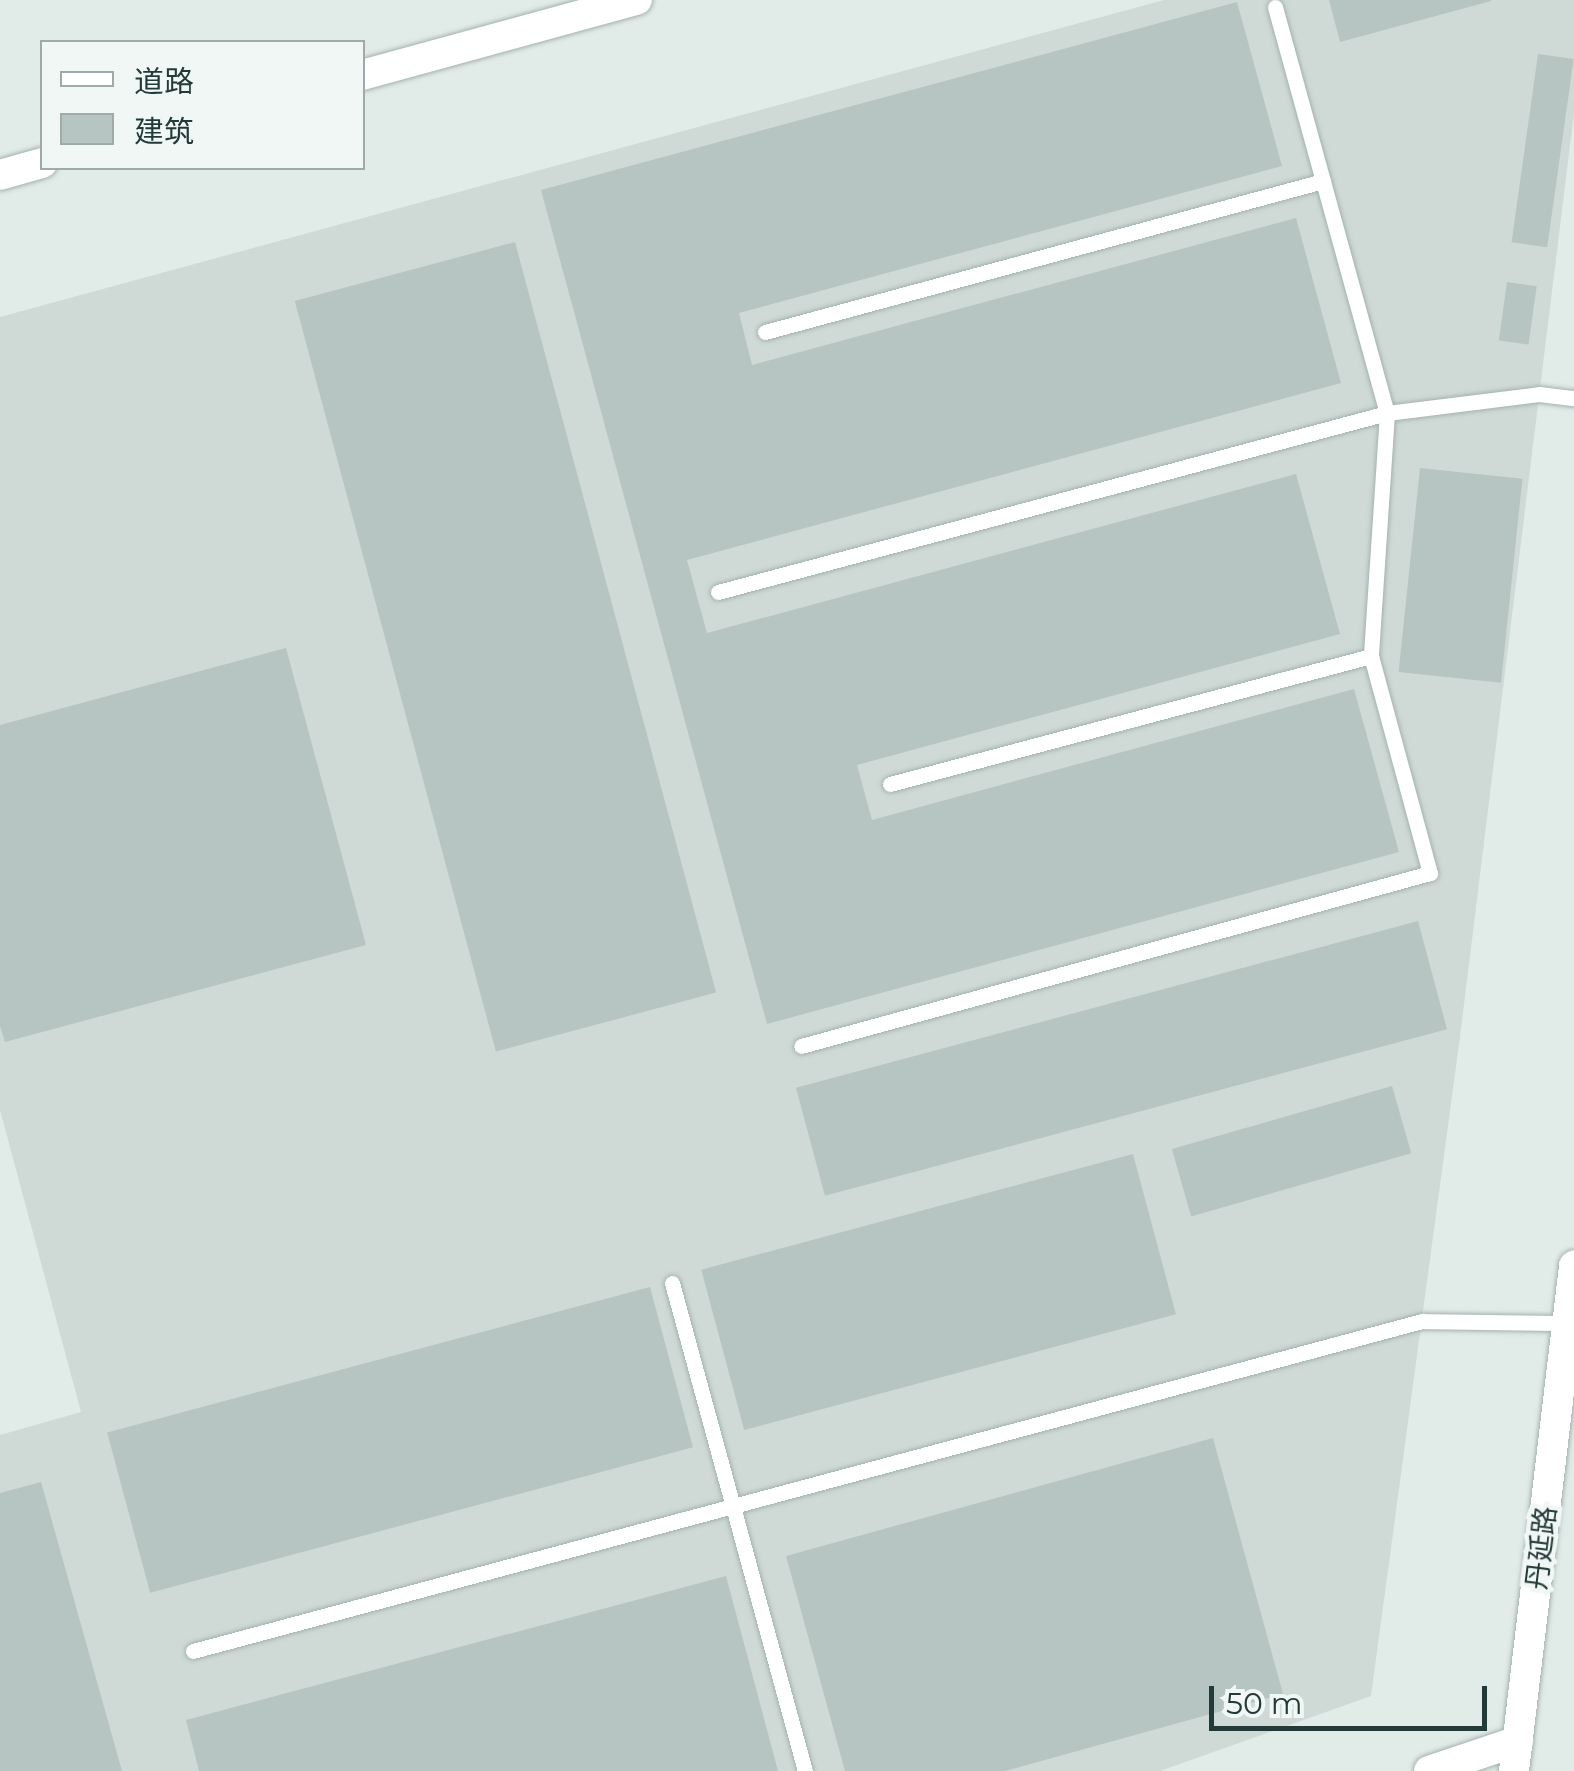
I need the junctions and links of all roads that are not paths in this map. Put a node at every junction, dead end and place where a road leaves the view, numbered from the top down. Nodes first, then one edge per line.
1 (637, 0) edge
2 (1275, 7) dead end
3 (365, 74) edge
4 (40, 164) edge
5 (0, 174) edge
6 (1323, 181) junction
7 (765, 332) dead end
8 (1574, 398) edge
9 (1388, 413) junction
10 (718, 592) dead end
11 (1371, 656) junction
12 (890, 784) dead end
13 (801, 1046) dead end
14 (1574, 1266) edge
15 (672, 1283) dead end
16 (1567, 1324) junction
17 (734, 1506) junction
18 (193, 1652) dead end
19 (1516, 1756) edge
20 (805, 1771) edge
21 (1429, 1771) edge

1 - 3 main road
2 - 6 lane
4 - 5 main road
6 - 7 lane
6 - 9 lane
8 - 9 lane
9 - 10 lane
9 - 11 lane
11 - 12 lane
11 - 13 lane
14 - 16 main road, 丹延路
15 - 17 lane
16 - 17 lane
16 - 19 main road, 丹延路
17 - 18 lane
17 - 20 lane
19 - 21 main road

